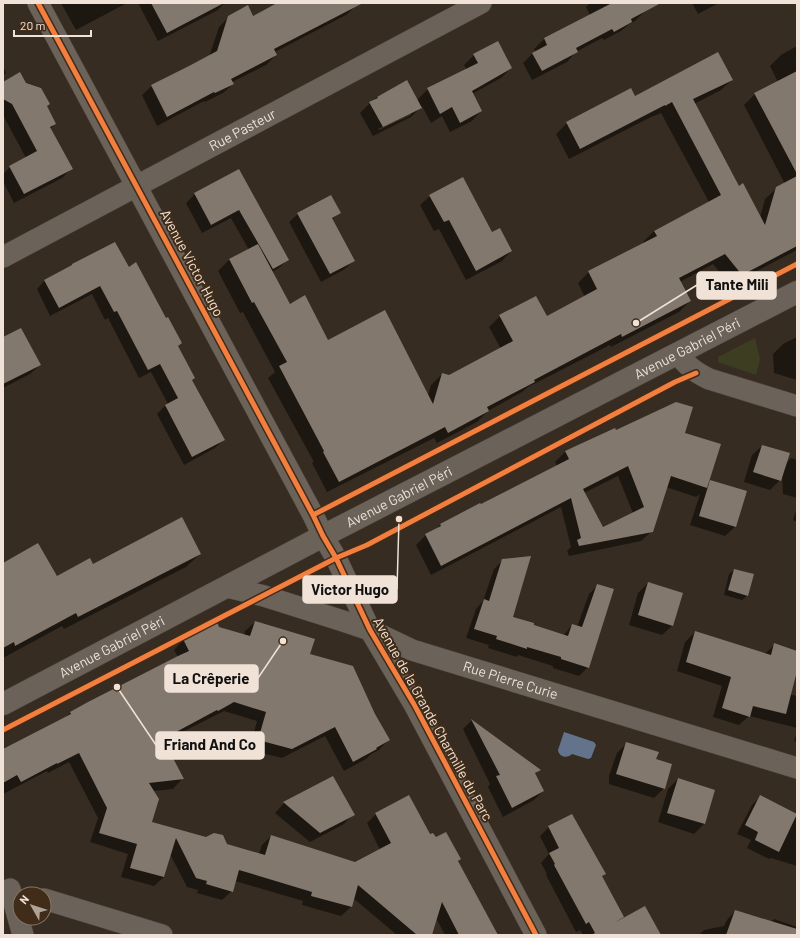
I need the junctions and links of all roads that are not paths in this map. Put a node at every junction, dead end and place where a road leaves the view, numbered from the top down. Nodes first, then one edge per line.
1 (38, 3) edge
2 (481, 3) edge
3 (136, 186) junction
4 (3, 257) edge
5 (797, 292) edge
6 (678, 354) junction
7 (797, 406) edge
8 (323, 536) junction
9 (227, 586) junction
10 (370, 630) junction
11 (3, 704) edge
12 (797, 768) edge
13 (52, 901) edge
14 (162, 935) edge
15 (536, 935) edge

1 - 3 street, Avenue Victor Hugo
2 - 3 street, Rue Pasteur
3 - 4 street, Rue Pasteur
3 - 8 street, Avenue Victor Hugo
5 - 6 street, Avenue Gabriel Péri
6 - 7 street
6 - 8 street, Avenue Gabriel Péri
8 - 9 street, Avenue Gabriel Péri
8 - 10 street, Avenue de la Grande Charmille du Parc
9 - 10 street, Rue Pierre Curie
9 - 11 street, Avenue Gabriel Péri
10 - 12 street, Rue Pierre Curie
10 - 15 street, Avenue de la Grande Charmille du Parc
13 - 14 street

